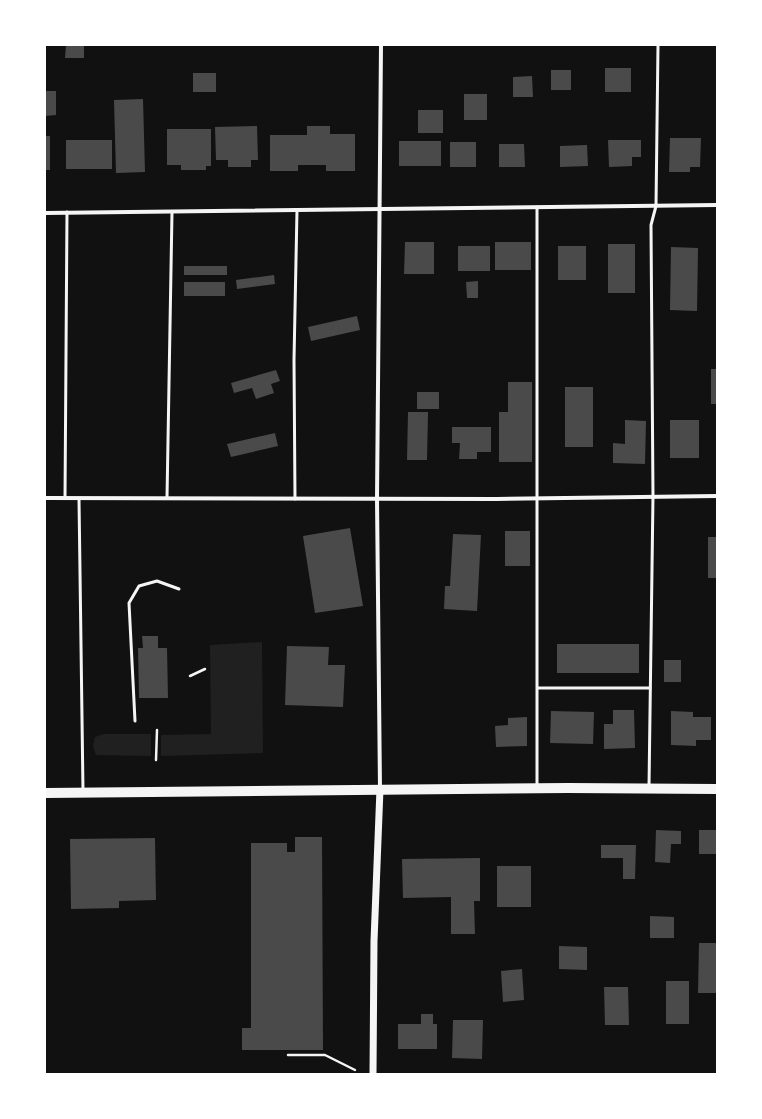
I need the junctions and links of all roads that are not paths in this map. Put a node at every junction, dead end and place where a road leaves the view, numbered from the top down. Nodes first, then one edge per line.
1 (380, 45) edge
2 (658, 45) edge
3 (717, 205) edge
4 (656, 206) junction
5 (537, 207) junction
6 (379, 209) junction
7 (297, 210) junction
8 (67, 212) junction
9 (172, 212) junction
10 (45, 213) edge
11 (653, 496) junction
12 (717, 496) edge
13 (45, 498) edge
14 (65, 498) junction
15 (79, 498) junction
16 (167, 498) junction
17 (295, 498) junction
18 (377, 498) junction
19 (538, 498) junction
20 (179, 589) dead end
21 (538, 688) junction
22 (650, 688) junction
23 (135, 721) dead end
24 (537, 788) junction
25 (649, 789) junction
26 (717, 789) edge
27 (380, 790) junction
28 (45, 793) edge
29 (83, 793) junction
30 (373, 1074) edge

1 - 6 street
2 - 4 lane
3 - 4 street
4 - 5 street
4 - 11 lane
5 - 6 street
5 - 19 lane
6 - 7 street
6 - 18 street
7 - 9 street
7 - 17 lane
8 - 9 street
8 - 10 street
8 - 14 lane
9 - 16 lane
11 - 12 street
11 - 19 street
11 - 22 lane
13 - 14 street
14 - 15 street
15 - 16 street
15 - 29 lane
16 - 17 street
17 - 18 street
18 - 19 street
18 - 27 street
19 - 21 lane
20 - 23 lane
21 - 22 lane
21 - 24 lane
22 - 25 lane
24 - 25 main road
24 - 27 main road
25 - 26 main road
27 - 29 main road
27 - 30 street
28 - 29 main road

